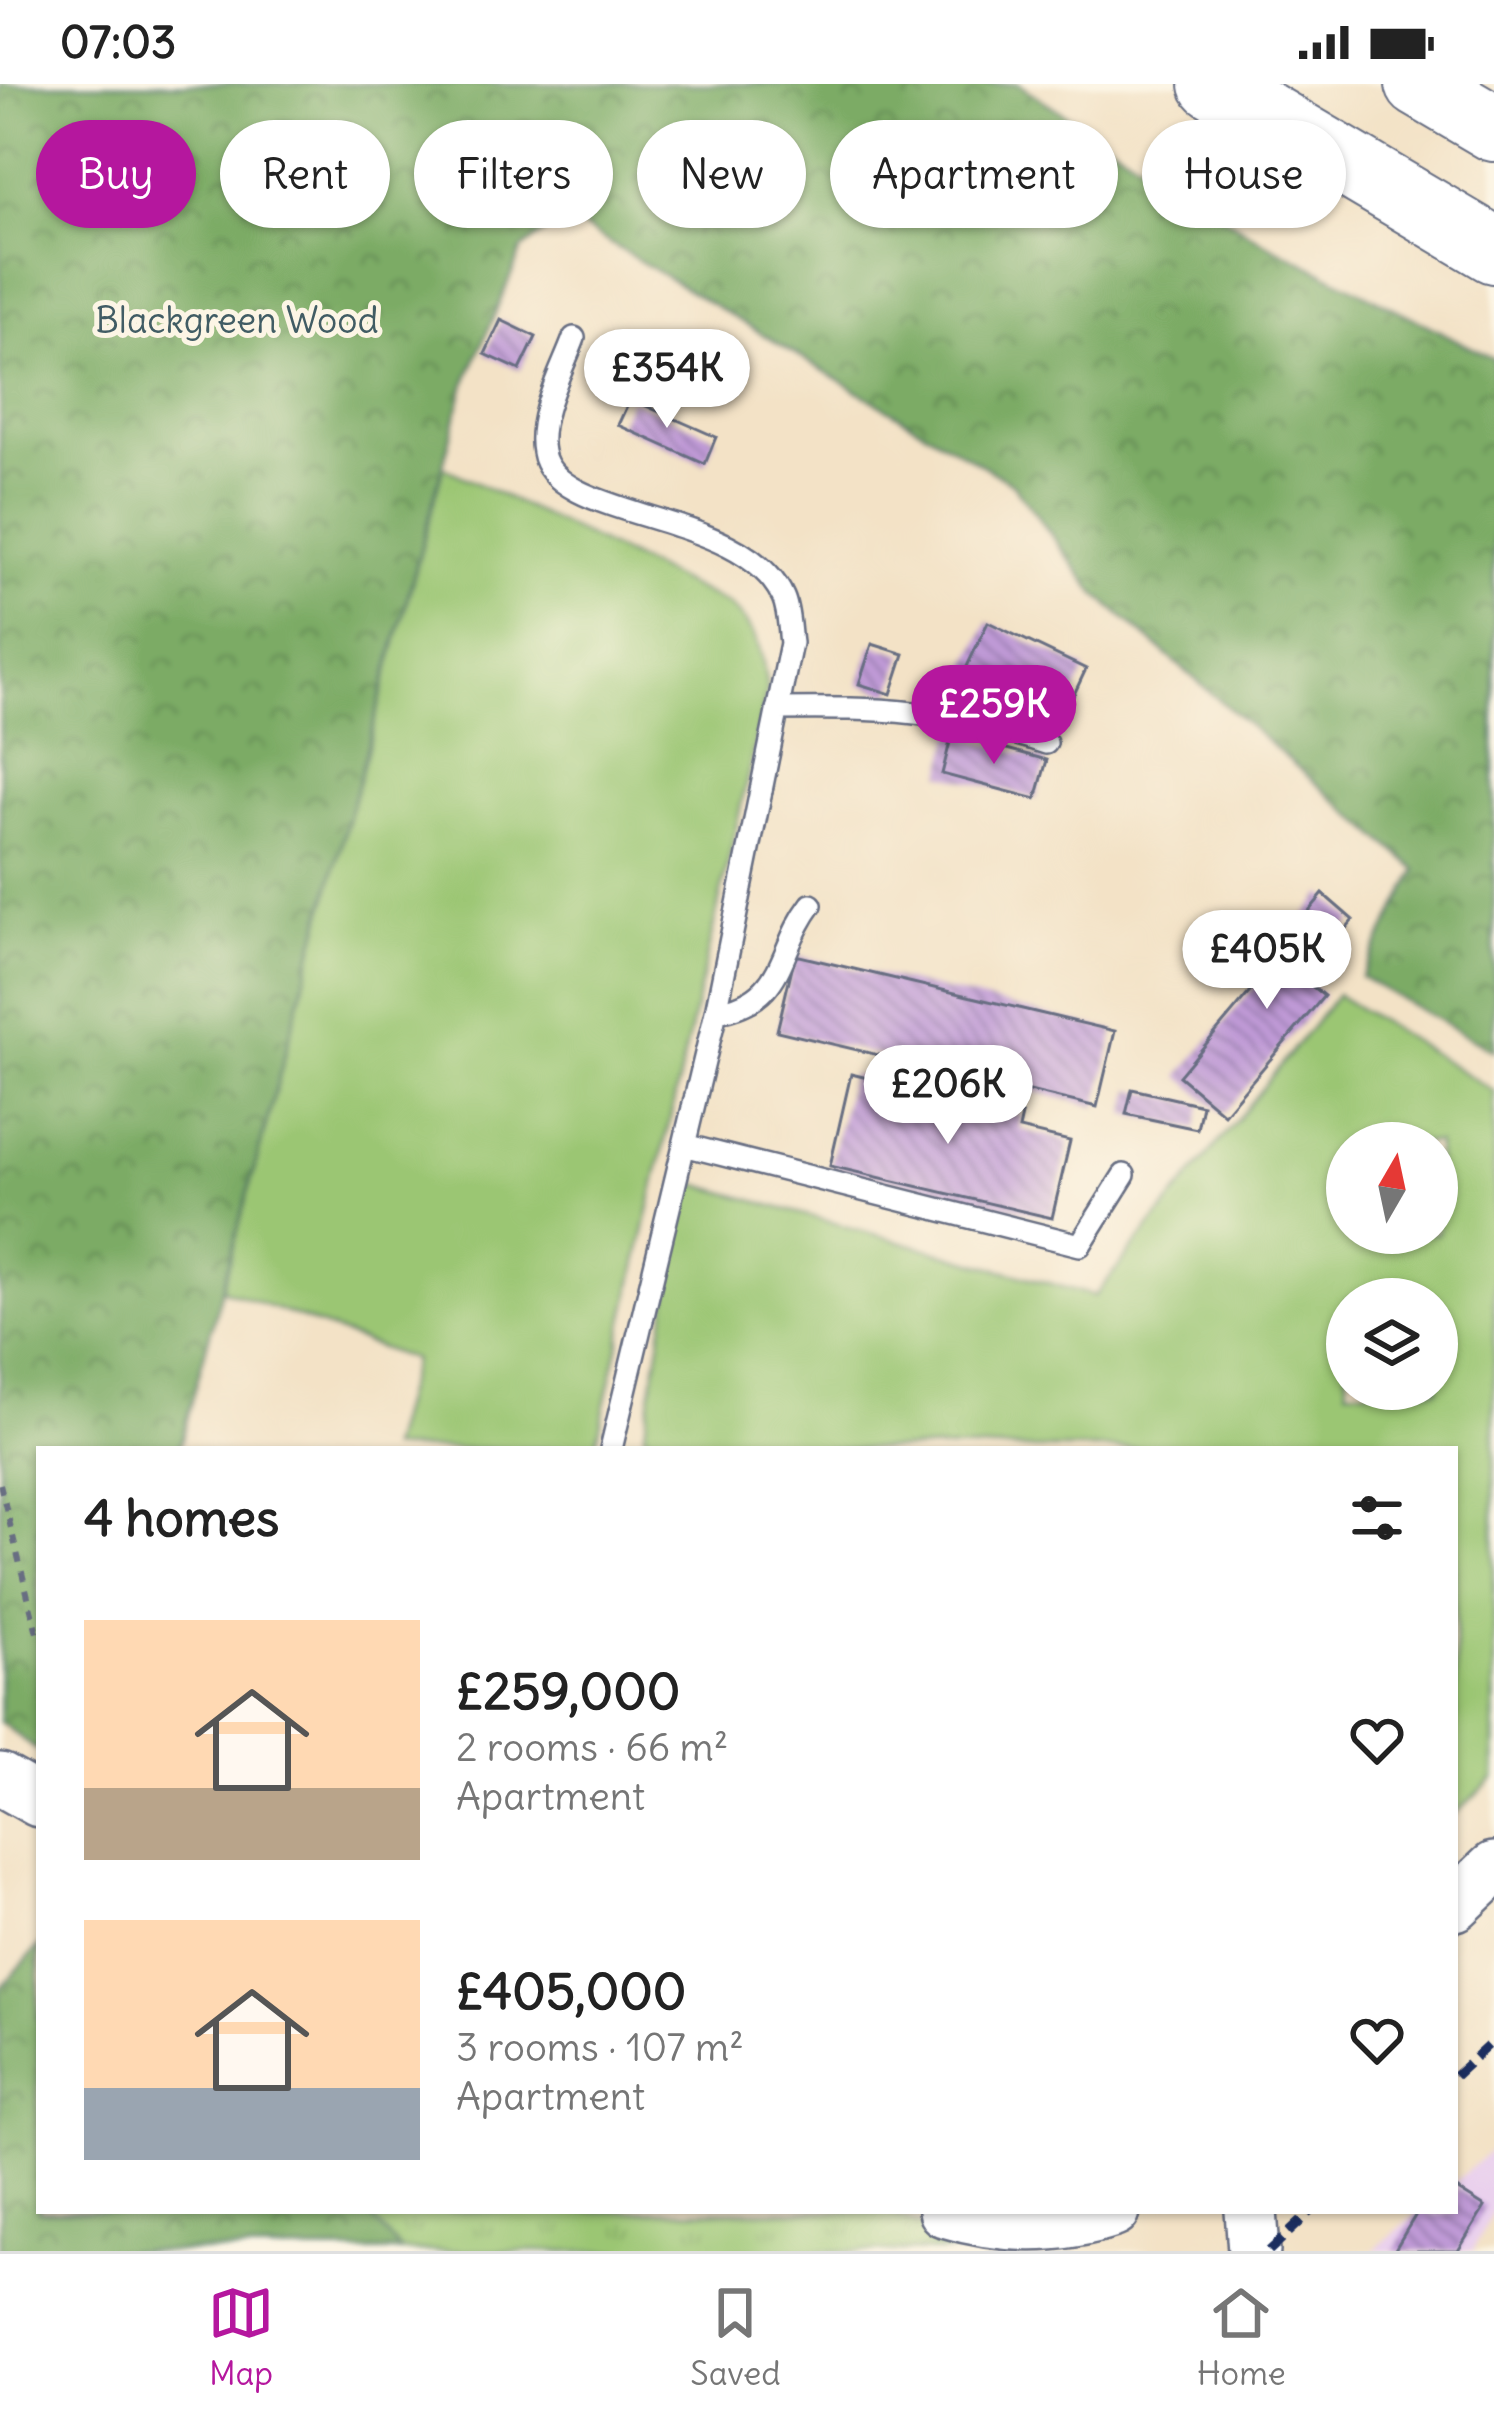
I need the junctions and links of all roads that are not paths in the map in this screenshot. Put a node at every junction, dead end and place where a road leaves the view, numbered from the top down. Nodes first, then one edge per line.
1 (1213, 84) edge
2 (1419, 84) edge
3 (1494, 128) edge
4 (1494, 250) edge
5 (574, 338) dead end
6 (777, 709) junction
7 (1046, 743) dead end
8 (811, 905) dead end
9 (716, 1012) junction
10 (684, 1145) junction
11 (1124, 1175) dead end
12 (611, 1446) edge
13 (0, 1779) edge
14 (36, 1799) edge
15 (1494, 1868) edge
16 (1458, 1902) edge
17 (959, 2214) edge
18 (1105, 2214) edge
19 (1251, 2214) edge
20 (1254, 2251) edge

1 - 4 highway
2 - 3 highway
5 - 6 lane
6 - 7 lane
6 - 9 lane
8 - 9 lane
9 - 10 lane
10 - 11 lane
10 - 12 lane
13 - 14 street
15 - 16 street
17 - 18 street
19 - 20 street

